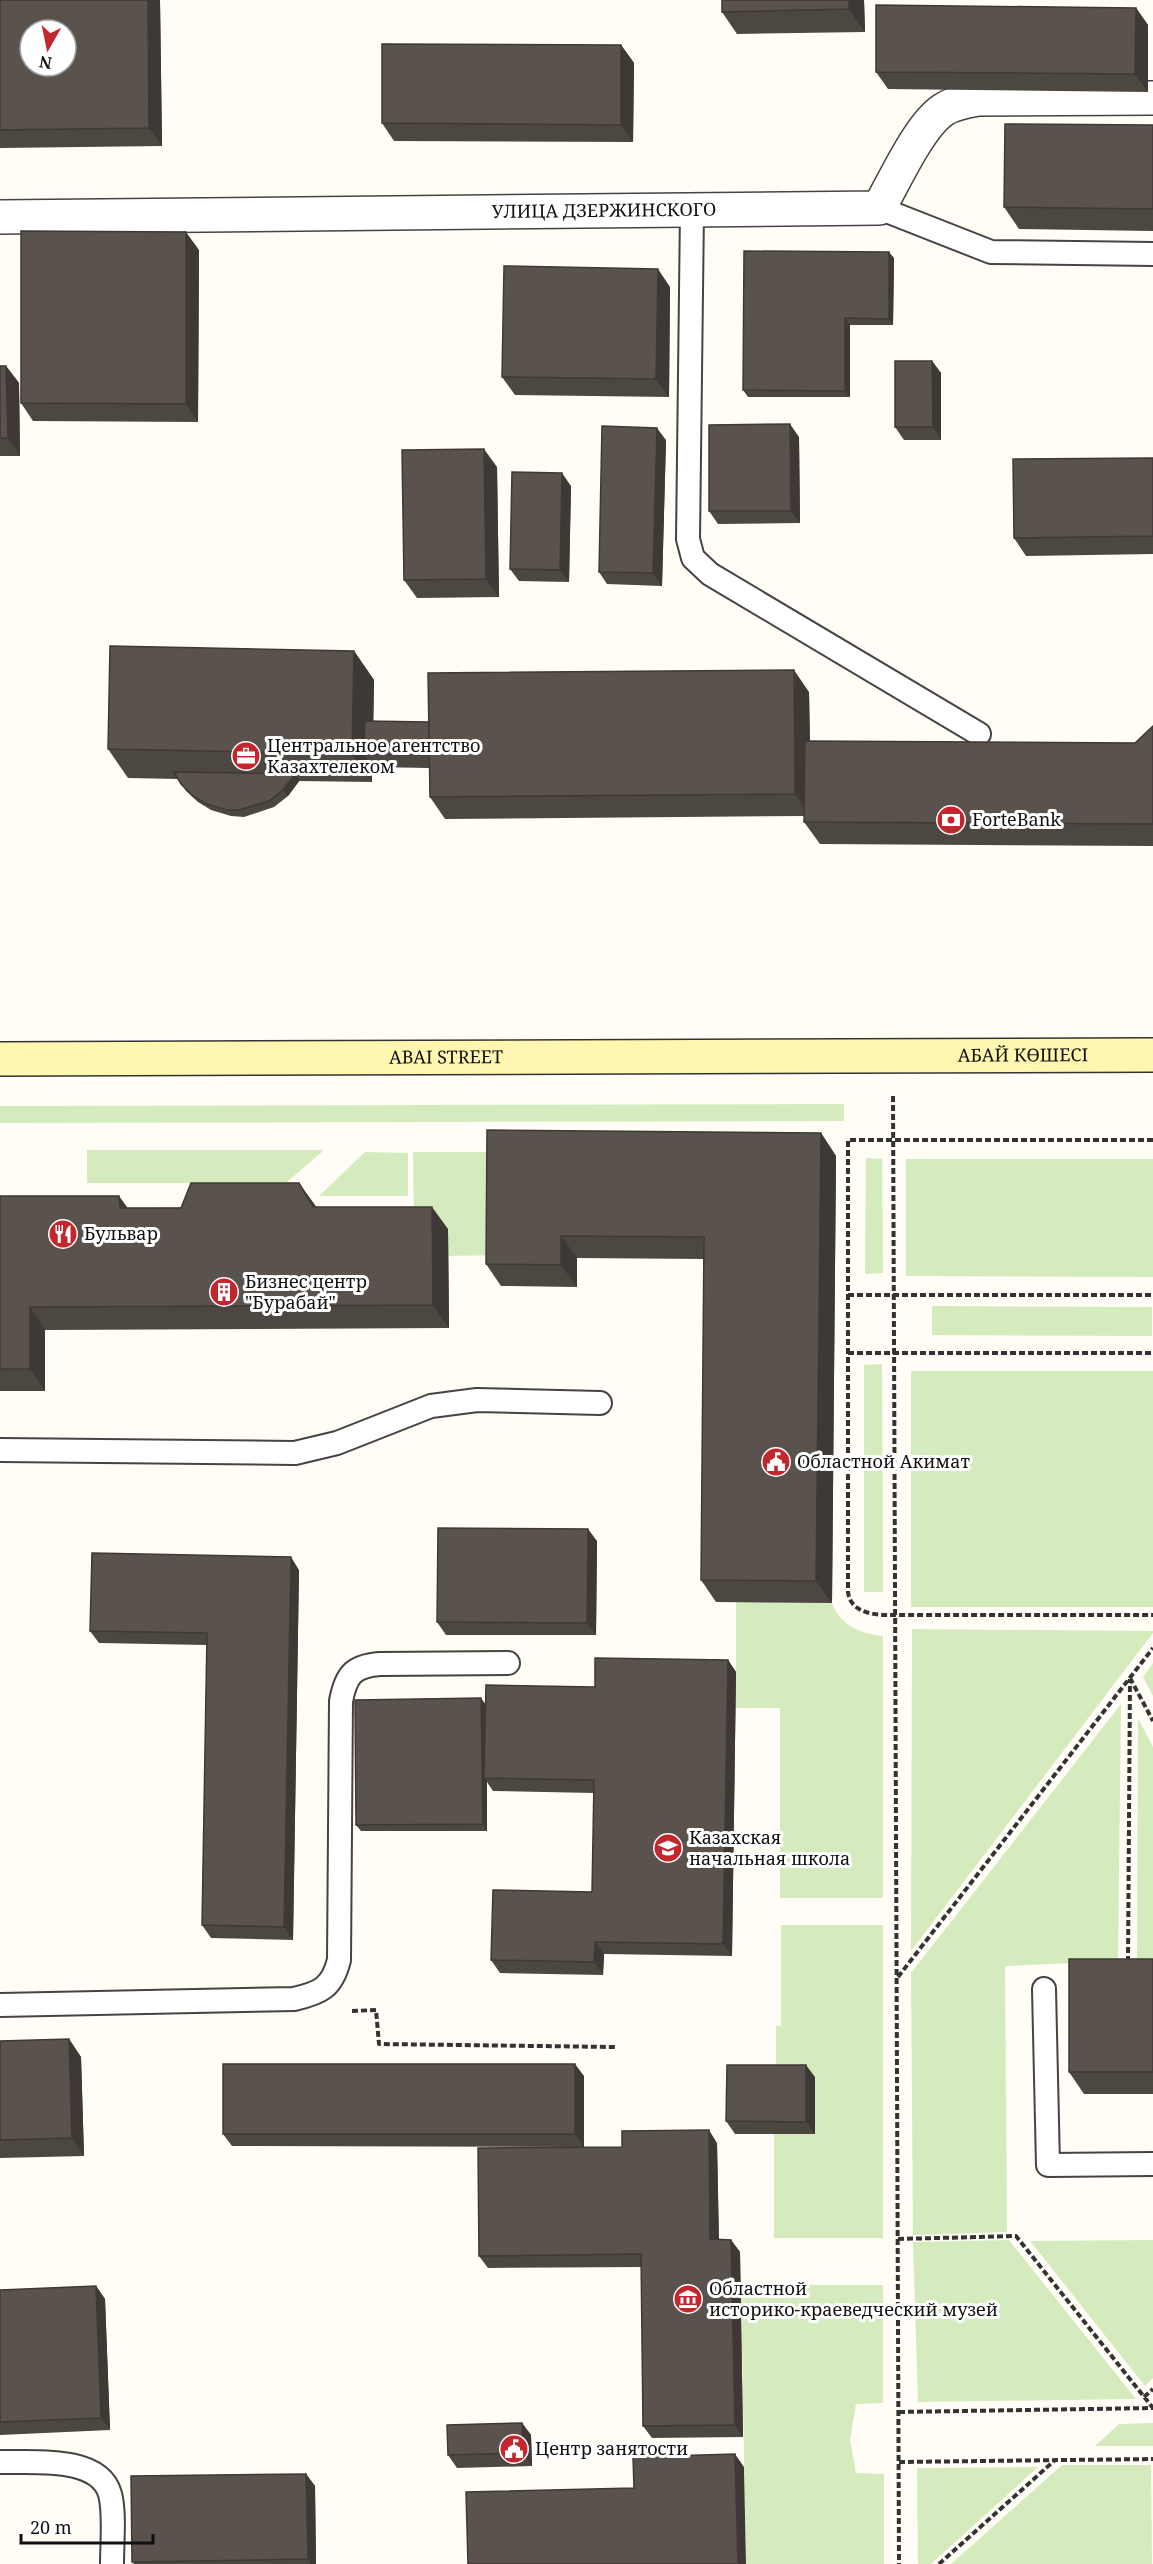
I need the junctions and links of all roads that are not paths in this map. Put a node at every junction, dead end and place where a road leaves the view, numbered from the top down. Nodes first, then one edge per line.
1 (1153, 98) edge
2 (879, 208) junction
3 (692, 210) junction
4 (0, 217) edge
5 (1153, 254) edge
6 (979, 734) dead end
7 (1153, 1055) edge
8 (892, 1056) joint
9 (0, 1059) edge
10 (600, 1403) dead end
11 (0, 1450) edge
12 (508, 1663) dead end
13 (1044, 1989) dead end
14 (0, 2005) edge
15 (1153, 2164) edge
16 (0, 2462) edge
17 (112, 2564) edge

1 - 2 street
2 - 3 street, УЛИЦА ДЗЕРЖИНСКОГО
2 - 5 lane
3 - 4 street, УЛИЦА ДЗЕРЖИНСКОГО
3 - 6 lane
7 - 8 street, АБАЙ КӨШЕСІ
8 - 9 street, ABAI STREET
10 - 11 lane
12 - 14 lane
13 - 15 lane
16 - 17 lane

